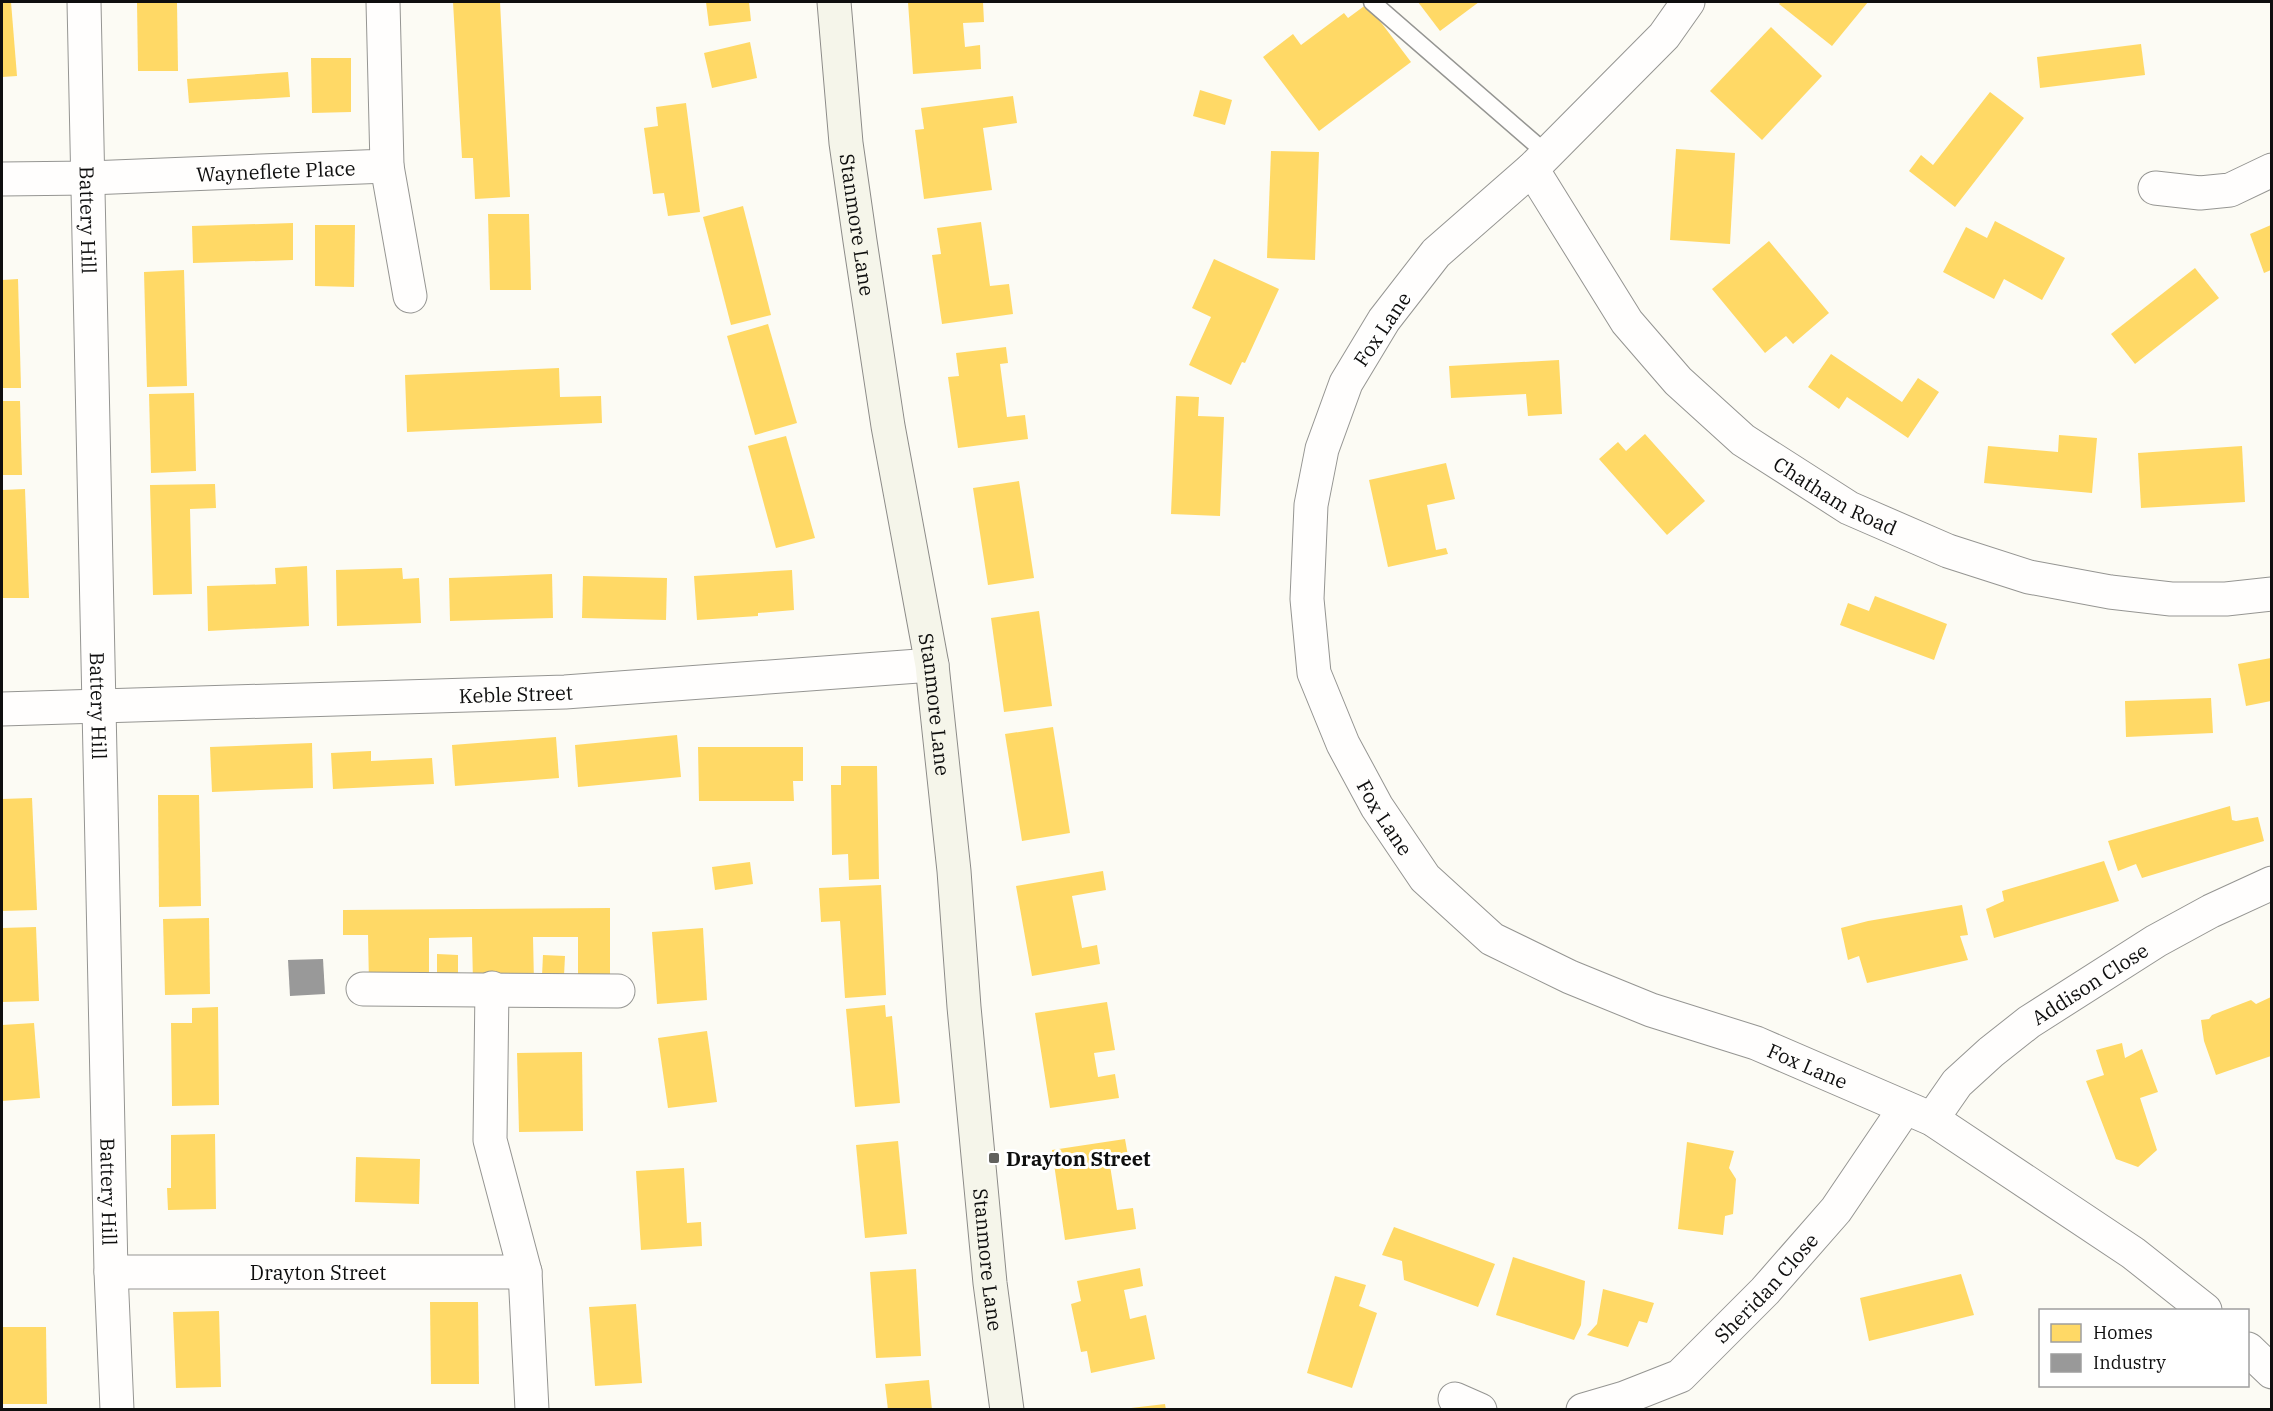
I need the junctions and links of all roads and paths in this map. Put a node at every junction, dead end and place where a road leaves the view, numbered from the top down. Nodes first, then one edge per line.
1 (84, 2) edge
2 (383, 2) edge
3 (834, 2) edge
4 (1372, 2) edge
5 (1688, 2) edge
6 (1540, 162) junction
7 (387, 166) junction
8 (2271, 171) edge
9 (88, 178) junction
10 (2, 179) edge
11 (2156, 188) dead end
12 (410, 296) dead end
13 (2271, 594) edge
14 (932, 664) junction
15 (99, 705) junction
16 (2, 709) edge
17 (2271, 883) edge
18 (492, 988) junction
19 (363, 989) dead end
20 (618, 991) dead end
21 (1918, 1114) junction
22 (111, 1272) junction
23 (525, 1272) junction
24 (2203, 1309) edge
25 (2249, 1351) edge
26 (2271, 1372) edge
27 (117, 1410) edge
28 (532, 1410) edge
29 (1007, 1410) edge
30 (1583, 1410) edge

1 - 9 street, Battery Hill
2 - 7 street
3 - 14 street, Stanmore Lane
4 - 6 lane
5 - 6 street, Fox Lane
6 - 13 street, Chatham Road
6 - 21 street, Fox Lane
7 - 9 street, Wayneflete Place
7 - 12 street
8 - 11 street
9 - 10 street, Wayneflete Place
9 - 15 street, Battery Hill
14 - 15 street, Keble Street
14 - 29 street, Stanmore Lane
15 - 16 street, Keble Street
15 - 22 street, Battery Hill
17 - 21 street, Addison Close
18 - 19 street
18 - 20 street
18 - 23 street
21 - 24 street, Fox Lane
21 - 30 street, Sheridan Close
22 - 23 street, Drayton Street
22 - 27 street, Battery Hill
23 - 28 street
25 - 26 street

